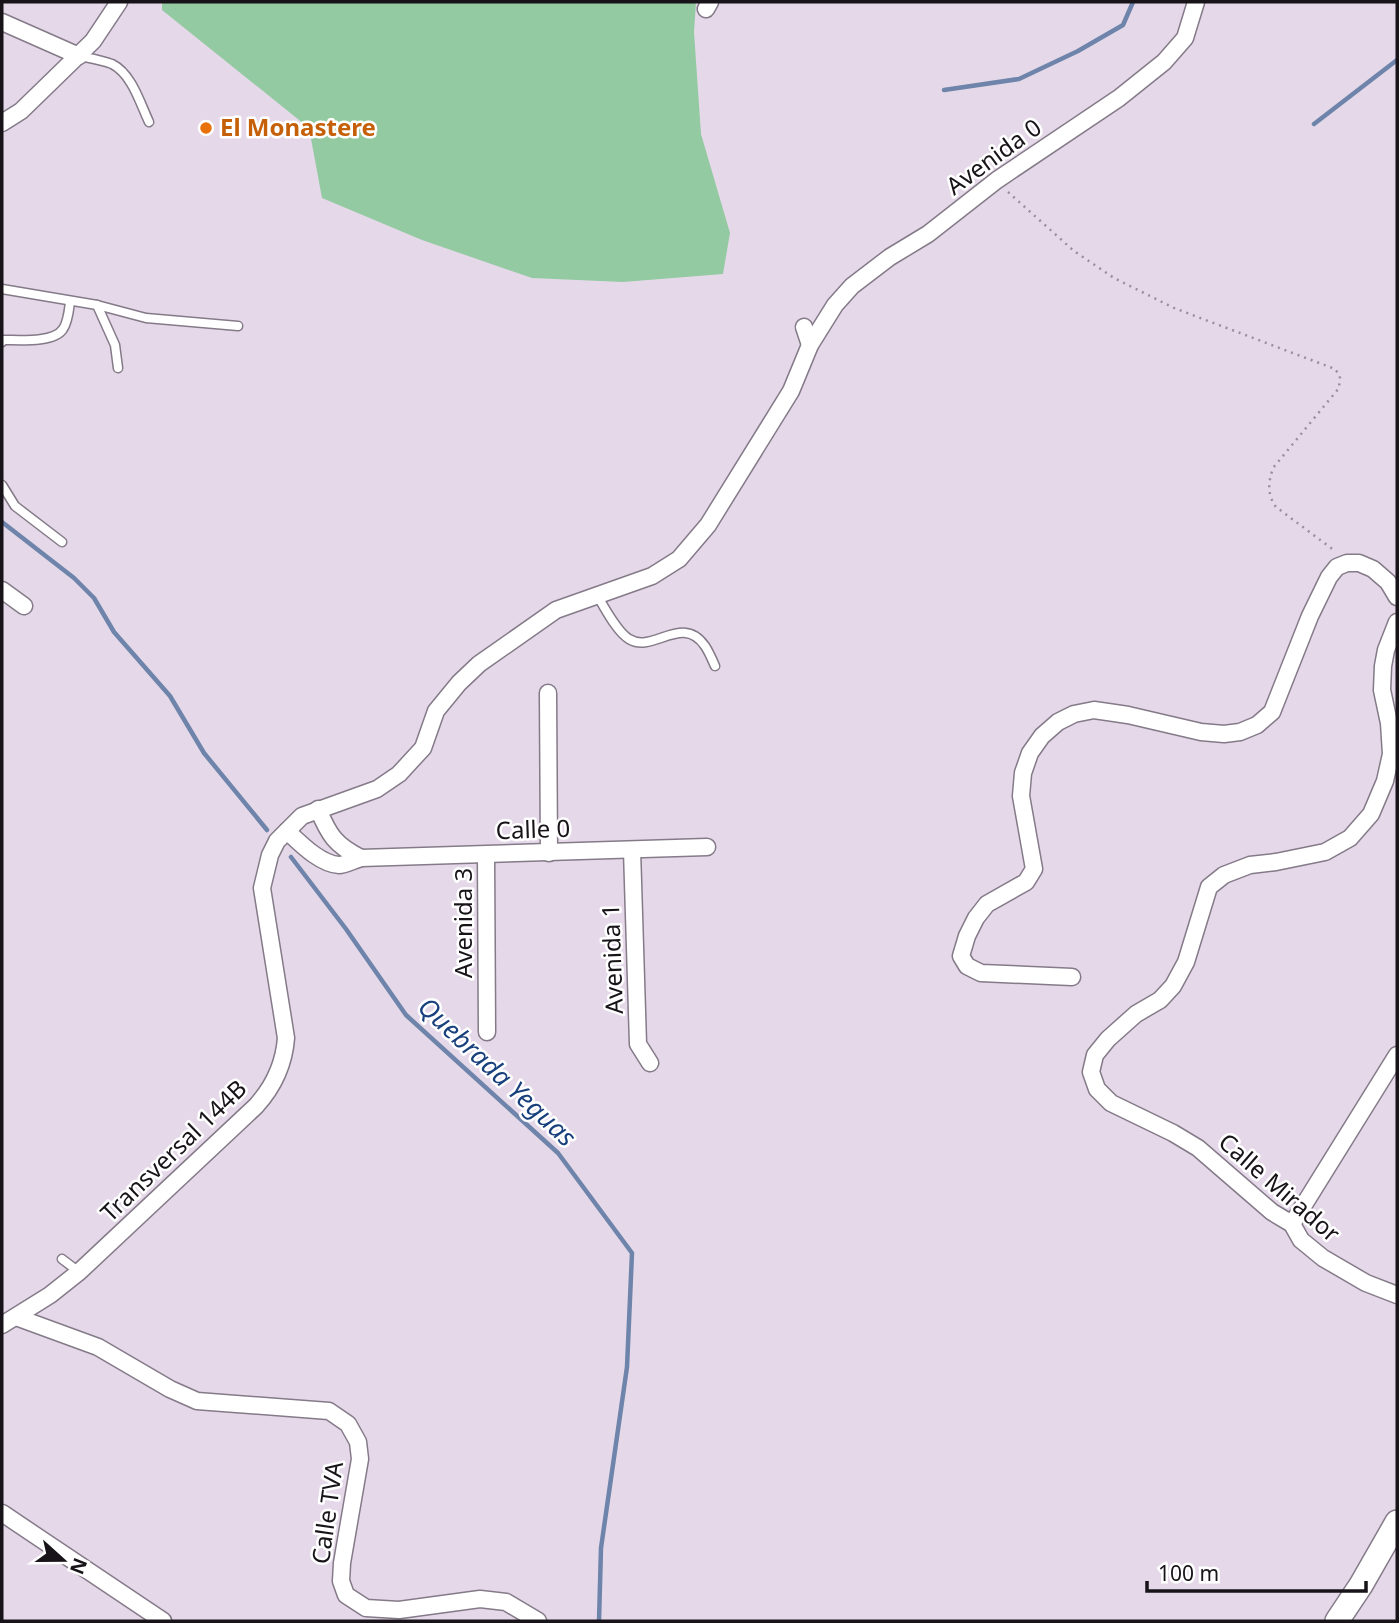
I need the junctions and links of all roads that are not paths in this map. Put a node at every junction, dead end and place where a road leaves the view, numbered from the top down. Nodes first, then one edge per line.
1 (119, 2) edge
2 (1196, 2) edge
3 (2, 22) edge
4 (79, 56) junction
5 (149, 122) dead end
6 (2, 123) edge
7 (2, 289) edge
8 (70, 302) junction
9 (97, 305) junction
10 (238, 326) dead end
11 (804, 327) dead end
12 (2, 342) edge
13 (810, 345) junction
14 (118, 368) dead end
15 (2, 485) edge
16 (62, 542) dead end
17 (2, 590) edge
18 (597, 595) junction
19 (1397, 597) edge
20 (24, 606) dead end
21 (1397, 622) edge
22 (715, 666) dead end
23 (548, 692) dead end
24 (318, 809) junction
25 (287, 831) junction
26 (708, 847) dead end
27 (632, 850) junction
28 (549, 853) junction
29 (486, 855) junction
30 (360, 858) junction
31 (1072, 977) dead end
32 (487, 1032) dead end
33 (1397, 1055) edge
34 (650, 1062) dead end
35 (1292, 1224) junction
36 (62, 1259) dead end
37 (79, 1272) junction
38 (1397, 1294) edge
39 (9, 1321) edge
40 (2, 1513) edge
41 (1397, 1522) edge
42 (163, 1621) edge
43 (538, 1621) edge
44 (1337, 1621) edge

1 - 4 street
2 - 13 street, Avenida 0
3 - 4 street
4 - 5 lane
4 - 6 street
7 - 8 lane
8 - 9 lane
8 - 12 lane
9 - 10 lane
9 - 14 lane
11 - 13 street
13 - 18 street, Transversal 144B
15 - 16 lane
17 - 20 street
18 - 22 lane
18 - 24 street, Transversal 144B
19 - 31 street
21 - 35 street, Calle Mirador
23 - 28 street
24 - 25 street, Transversal 144B
24 - 30 street
25 - 30 street, Calle 0
25 - 37 street, Transversal 144B
26 - 27 street, Calle 0
27 - 28 street, Calle 0
27 - 34 street, Avenida 1
28 - 29 street, Calle 0
29 - 30 street, Calle 0
29 - 32 street, Avenida 3
33 - 35 street
35 - 38 street, Calle Mirador
36 - 37 lane
37 - 39 street, Transversal 144B
39 - 43 street, Calle TVA
40 - 42 street
41 - 44 main road

